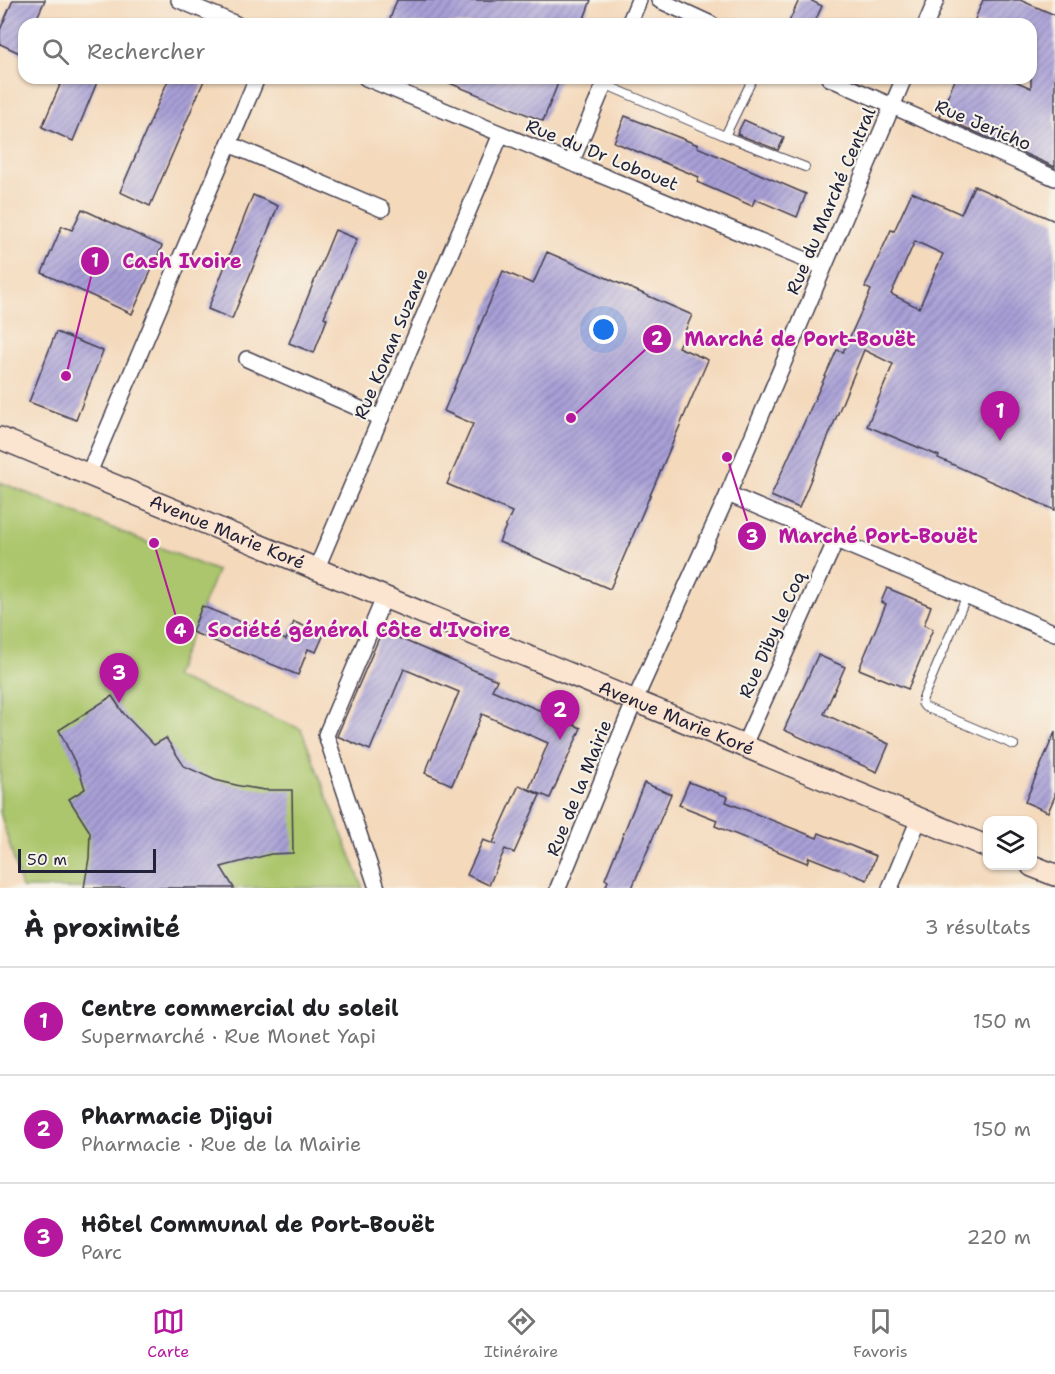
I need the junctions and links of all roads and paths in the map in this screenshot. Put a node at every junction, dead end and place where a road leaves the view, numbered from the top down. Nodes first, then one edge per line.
1 (179, 0) edge
2 (639, 0) edge
3 (659, 0) edge
4 (936, 0) edge
5 (222, 18) edge
6 (632, 18) edge
7 (698, 18) edge
8 (928, 18) edge
9 (254, 84) edge
10 (380, 84) edge
11 (604, 84) edge
12 (612, 84) edge
13 (750, 84) edge
14 (842, 84) edge
15 (901, 84) edge
16 (892, 106) junction
17 (501, 134) junction
18 (725, 136) junction
19 (228, 144) junction
20 (571, 163) junction
21 (805, 167) dead end
22 (1055, 178) edge
23 (382, 208) dead end
24 (823, 267) junction
25 (247, 359) dead end
26 (381, 418) junction
27 (0, 438) edge
28 (88, 475) junction
29 (728, 494) junction
30 (836, 540) junction
31 (316, 570) junction
32 (967, 595) junction
33 (384, 598) junction
34 (1055, 633) edge
35 (634, 702) junction
36 (1014, 745) dead end
37 (743, 747) junction
38 (919, 819) junction
39 (983, 845) edge
40 (1037, 868) edge
41 (1054, 873) edge
42 (377, 888) edge
43 (558, 888) edge
44 (891, 888) edge

1 - 5 street
2 - 6 street
3 - 7 street
4 - 8 street
9 - 19 street
10 - 17 street, Rue du Dr Lobouet
11 - 20 street
12 - 18 lane
13 - 18 lane
14 - 16 street, Rue Jericho
15 - 16 street, Rue du Marché Central
16 - 22 street, Rue Jericho
16 - 24 street, Rue du Marché Central
17 - 20 street, Rue du Dr Lobouet
17 - 26 street, Rue Konan Suzane
18 - 21 lane
19 - 23 street
19 - 28 street
20 - 24 street, Rue du Dr Lobouet
24 - 29 street, Rue du Marché Central
25 - 26 street
26 - 31 street, Rue Konan Suzane
27 - 28 main road, Avenue Marie Koré
28 - 31 main road, Avenue Marie Koré
29 - 30 street
29 - 35 street, Rue du Marché Central
30 - 32 street
30 - 37 street, Rue Diby le Coq
31 - 33 main road, Avenue Marie Koré
32 - 34 street
32 - 36 lane
33 - 35 main road, Avenue Marie Koré
33 - 42 street
35 - 37 main road, Avenue Marie Koré
35 - 43 street, Rue de la Mairie
37 - 38 main road, Avenue Marie Koré
38 - 39 main road, Avenue Marie Koré
38 - 44 street
40 - 41 main road

